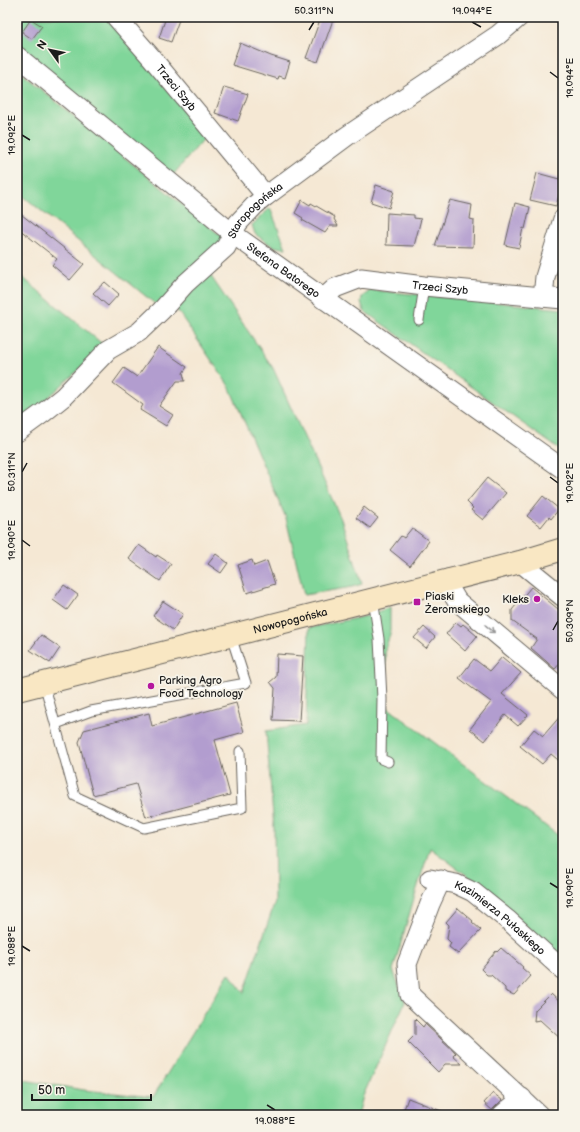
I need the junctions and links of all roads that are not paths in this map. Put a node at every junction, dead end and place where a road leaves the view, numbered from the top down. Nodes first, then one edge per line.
1 (116, 17) edge
2 (519, 17) edge
3 (17, 56) edge
4 (266, 196) junction
5 (563, 219) edge
6 (233, 234) junction
7 (424, 286) junction
8 (543, 297) junction
9 (323, 299) junction
10 (563, 299) edge
11 (418, 320) dead end
12 (17, 432) edge
13 (563, 469) edge
14 (563, 549) edge
15 (520, 562) junction
16 (448, 579) junction
17 (563, 597) edge
18 (374, 599) junction
19 (231, 636) junction
20 (44, 683) junction
21 (17, 690) edge
22 (563, 690) edge
23 (56, 724) junction
24 (240, 751) dead end
25 (388, 762) dead end
26 (563, 970) edge
27 (522, 1098) junction
28 (502, 1115) edge
29 (539, 1115) edge

1 - 4 street, Trzeci Szyb
2 - 4 street, Staropogońska
3 - 6 street, Stefana Batorego
4 - 6 street, Staropogońska
5 - 8 street
6 - 9 street, Stefana Batorego
6 - 12 street, Staropogońska
7 - 8 street, Trzeci Szyb
7 - 9 street, Trzeci Szyb
7 - 11 lane
8 - 10 street, Trzeci Szyb
9 - 13 street, Stefana Batorego
14 - 15 street, Nowopogońska
15 - 16 street, Nowopogońska
15 - 17 street
16 - 18 street, Nowopogońska
16 -> 22 street
18 - 19 street, Nowopogońska
18 - 25 lane
19 - 20 street, Nowopogońska
19 - 23 lane
20 - 21 street, Nowopogońska
20 - 23 lane
23 - 24 lane
26 - 27 street, Kazimierza Pułaskiego
27 - 28 street
27 - 29 street

